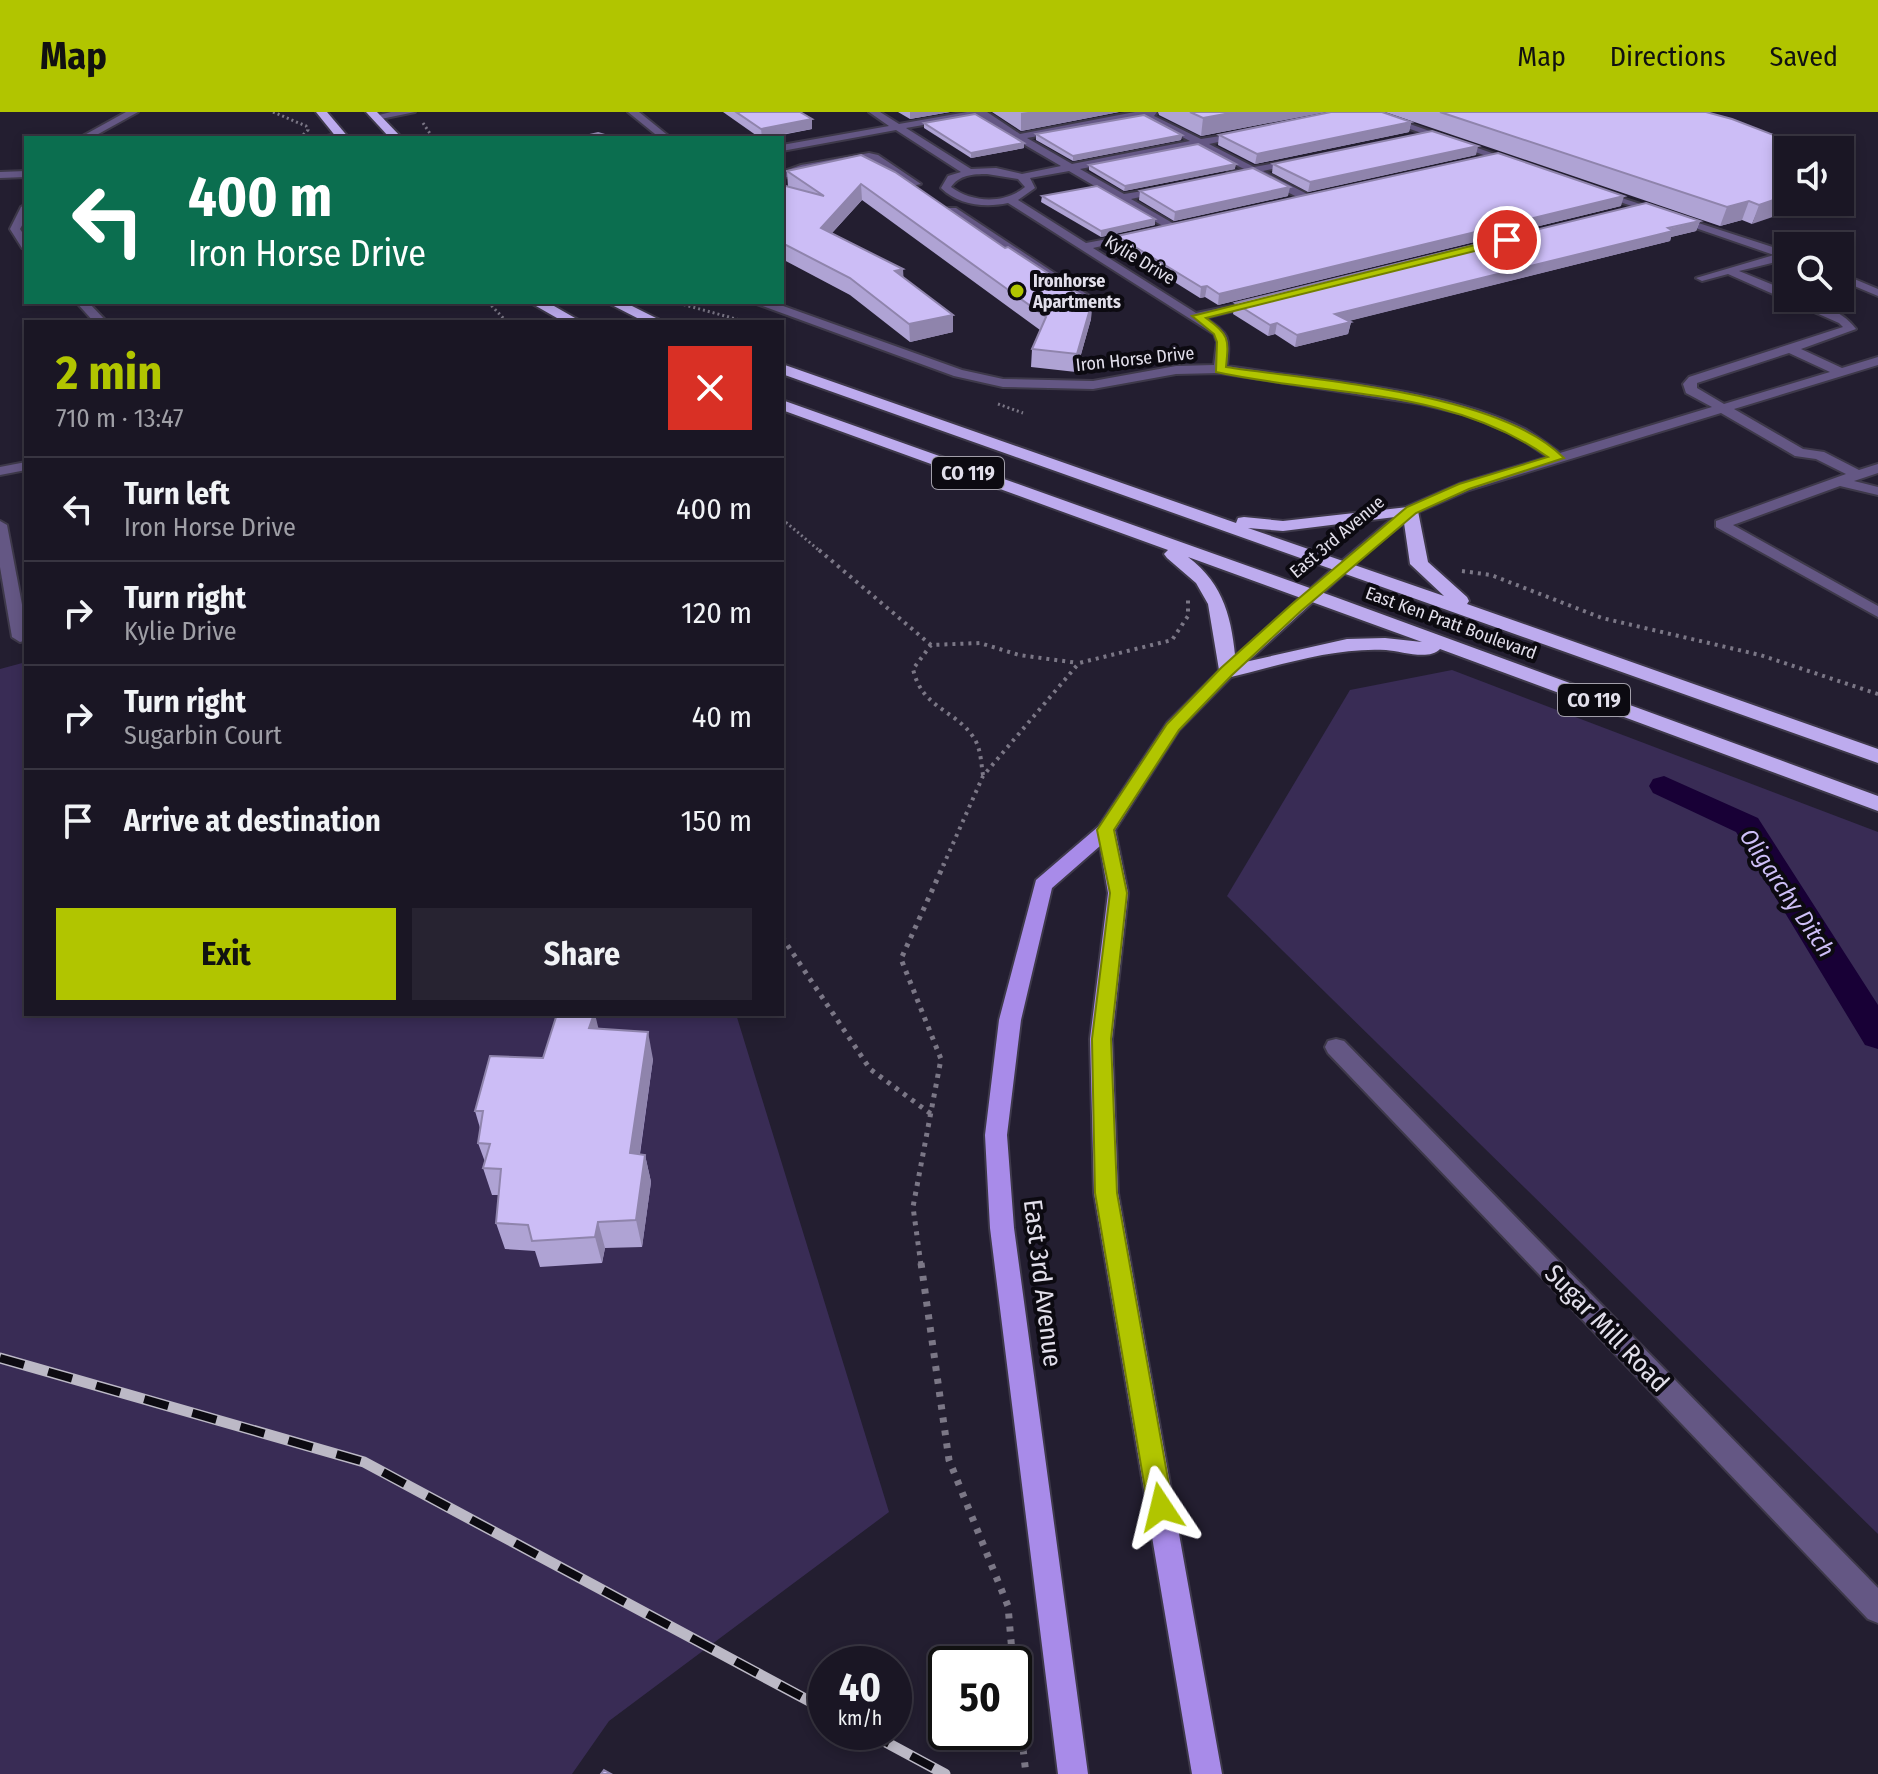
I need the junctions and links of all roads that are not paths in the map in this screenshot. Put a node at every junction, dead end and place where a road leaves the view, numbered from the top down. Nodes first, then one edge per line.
1 (133, 112) edge
2 (321, 112) edge
3 (410, 112) edge
4 (633, 112) edge
5 (874, 112) edge
6 (980, 112) edge
7 (1157, 112) edge
8 (1367, 112) edge
9 (1142, 113) edge
10 (374, 115) edge
11 (359, 117) dead end
12 (899, 127) junction
13 (1262, 130) edge
14 (1431, 134) junction
15 (88, 136) edge
16 (341, 136) edge
17 (394, 136) edge
18 (663, 136) edge
19 (1020, 137) junction
20 (1401, 140) edge
21 (1199, 142) junction
22 (784, 148) edge
23 (1497, 157) junction
24 (1313, 158) edge
25 (1467, 163) edge
26 (1069, 167) junction
27 (1526, 167) edge
28 (1254, 170) junction
29 (968, 172) junction
30 (24, 174) edge
31 (0, 175) edge
32 (784, 175) edge
33 (1022, 177) junction
34 (1224, 177) edge
35 (916, 184) edge
36 (1180, 186) edge
37 (1586, 186) edge
38 (1322, 194) edge
39 (1121, 198) junction
40 (1307, 198) junction
41 (1009, 199) junction
42 (1294, 201) edge
43 (1646, 206) junction
44 (952, 210) edge
45 (24, 211) edge
46 (1616, 213) edge
47 (1187, 224) edge
48 (1172, 227) junction
49 (24, 243) edge
50 (1082, 247) junction
51 (1774, 251) edge
52 (1774, 259) edge
53 (1729, 271) junction
54 (1702, 278) dead end
55 (1854, 282) edge
56 (1774, 289) edge
57 (1878, 293) edge
58 (1280, 296) edge
59 (1088, 299) edge
60 (84, 304) edge
61 (540, 304) edge
62 (617, 304) edge
63 (767, 304) edge
64 (1825, 312) edge
65 (1197, 316) junction
66 (99, 320) edge
67 (571, 320) edge
68 (653, 320) edge
69 (1791, 349) junction
70 (1878, 361) edge
71 (1220, 369) junction
72 (784, 370) edge
73 (1843, 373) junction
74 (784, 406) edge
75 (1725, 410) junction
76 (1558, 458) junction
77 (24, 466) edge
78 (1878, 468) edge
79 (0, 471) edge
80 (1858, 475) junction
81 (1839, 482) junction
82 (1878, 491) edge
83 (1411, 510) junction
84 (1186, 511) junction
85 (0, 525) edge
86 (1152, 540) junction
87 (2, 548) edge
88 (1343, 567) junction
89 (1311, 595) junction
90 (1878, 612) edge
91 (1477, 614) junction
92 (20, 637) dead end
93 (1476, 656) junction
94 (1227, 672) junction
95 (1878, 756) edge
96 (1878, 804) edge
97 (1106, 830) junction
98 (1336, 1047) dead end
99 (1878, 1609) edge
100 (1206, 1766) edge
101 (1073, 1774) edge

1 - 15 street
2 - 16 highway
3 - 10 street
4 - 18 street
5 - 12 street
6 - 12 street
6 - 19 street
7 - 9 street
8 - 14 street
9 - 19 street
9 - 21 street
10 - 11 highway
10 - 17 highway
12 - 22 street
12 - 29 street
13 - 21 street
14 - 20 street
14 - 23 street
19 - 26 street
21 - 26 street
21 - 28 street
23 - 25 street
23 - 27 street
24 - 28 street
26 - 33 street
26 - 39 street
28 - 34 street
28 - 40 street
29 - 33 street
29 - 41 street
30 - 31 street
32 - 35 street
33 - 41 street
36 - 39 street
37 - 43 street
38 - 40 street
39 - 48 street
40 - 42 street
41 - 50 street, Kylie Drive
43 - 46 street
43 - 51 street
44 - 59 street
45 - 49 street
47 - 48 street
48 - 50 street
50 - 65 street, Kylie Drive
52 - 53 street
53 - 54 street
53 - 56 street
55 - 57 street
58 - 65 street
60 - 66 street
61 - 67 highway
62 - 68 highway
63 - 71 street, Iron Horse Drive
64 - 69 street
65 - 71 street, Kylie Drive
69 - 73 street
69 - 75 street
70 - 73 street, East 3rd Avenue
71 - 76 street, Iron Horse Drive
72 - 84 highway, East Ken Pratt Boulevard / CO 119
73 - 75 street, East 3rd Avenue
74 - 86 highway, East Ken Pratt Boulevard / CO 119
75 - 76 street, East 3rd Avenue
75 - 80 street
76 - 83 street, East 3rd Avenue
77 - 79 street
78 - 80 street
80 - 81 street
81 - 82 street
81 - 90 street
83 - 84 highway
83 - 88 street, East 3rd Avenue
83 - 91 highway
84 - 88 highway, East Ken Pratt Boulevard / CO 119
85 - 87 street
86 - 89 highway, East Ken Pratt Boulevard / CO 119
86 - 94 highway
87 - 92 street
88 - 89 main road, East 3rd Avenue
88 - 91 highway, East Ken Pratt Boulevard / CO 119
89 - 93 highway, East Ken Pratt Boulevard / CO 119
89 - 94 main road, East 3rd Avenue
91 - 95 highway, East Ken Pratt Boulevard / CO 119
93 - 94 highway
93 - 96 highway, East Ken Pratt Boulevard / CO 119
94 - 97 main road, East 3rd Avenue
97 - 100 main road
97 - 101 main road, East 3rd Avenue
98 - 99 street, Sugar Mill Road

